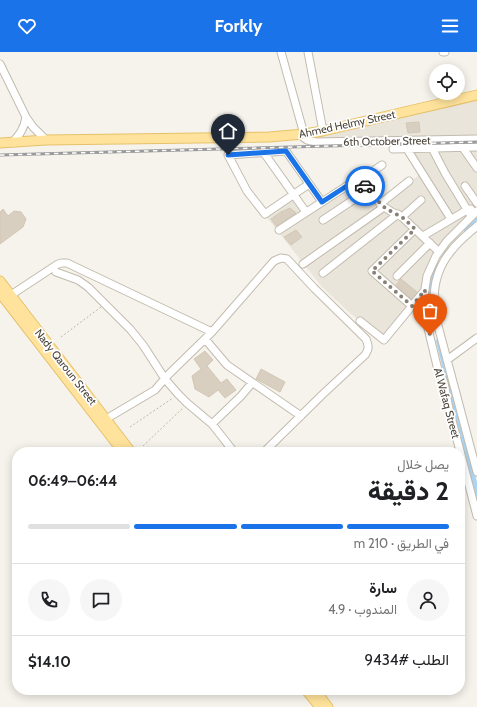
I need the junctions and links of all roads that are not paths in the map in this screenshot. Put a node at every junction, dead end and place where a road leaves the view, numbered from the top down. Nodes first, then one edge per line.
1 (281, 52) edge
2 (308, 52) edge
3 (0, 65) edge
4 (477, 95) edge
5 (26, 117) junction
6 (323, 131) junction
7 (302, 134) junction
8 (477, 139) edge
9 (46, 140) junction
10 (0, 143) edge
11 (12, 143) junction
12 (477, 147) edge
13 (432, 148) junction
14 (464, 148) junction
15 (393, 149) dead end
16 (407, 149) junction
17 (264, 153) junction
18 (382, 166) dead end
19 (477, 168) edge
20 (360, 180) junction
21 (409, 181) dead end
22 (309, 184) junction
23 (465, 186) dead end
24 (368, 190) junction
25 (294, 194) junction
26 (421, 200) dead end
27 (322, 202) junction
28 (477, 203) edge
29 (382, 205) junction
30 (473, 211) edge
31 (306, 212) junction
32 (400, 216) junction
33 (451, 219) junction
34 (323, 220) dead end
35 (477, 226) edge
36 (415, 229) junction
37 (278, 230) dead end
38 (423, 236) junction
39 (430, 243) junction
40 (438, 251) junction
41 (303, 264) dead end
42 (56, 272) dead end
43 (323, 273) dead end
44 (397, 276) dead end
45 (0, 281) edge
46 (425, 290) junction
47 (0, 293) edge
48 (11, 295) junction
49 (412, 306) junction
50 (360, 321) dead end
51 (212, 332) junction
52 (477, 338) edge
53 (205, 339) junction
54 (50, 352) junction
55 (447, 360) junction
56 (165, 379) junction
57 (252, 383) junction
58 (300, 416) junction
59 (106, 419) junction
60 (212, 424) junction
61 (119, 447) edge
62 (127, 447) edge
63 (230, 447) edge
64 (269, 447) edge
65 (459, 447) edge
66 (476, 467) edge
67 (465, 470) edge
68 (477, 516) edge
69 (310, 695) edge
70 (319, 695) edge
71 (320, 707) edge
72 (328, 707) edge

1 - 7 street
2 - 6 street
3 - 5 street
4 - 6 main road, Ahmed Helmy Street
5 - 9 street
5 - 11 street
6 - 7 main road, Ahmed Helmy Street
7 - 8 street, 6th October Street
7 - 9 main road, Ahmed Helmy Street
9 - 11 main road, Ahmed Helmy Street
10 - 11 main road, Ahmed Helmy Street
12 - 14 street, 6th October Street
13 - 14 street, 6th October Street
13 - 16 street, 6th October Street
13 - 30 street
14 - 19 street
15 - 16 street, 6th October Street
16 - 33 street
17 - 22 street
17 - 25 street
17 - 25 street
18 - 20 street
20 - 24 street
20 - 27 street
21 - 29 street
22 - 25 street
22 - 27 street
23 - 28 street
24 - 29 street
24 - 34 street
25 - 31 street
26 - 32 street
27 - 31 street
29 - 32 street
29 - 41 street
30 - 33 street
30 - 40 street, Al Wafaq Street
31 - 37 street
32 - 36 street
32 - 43 street
33 - 38 street
35 - 55 street, Al Wafaq Street
36 - 38 street
36 - 49 street
38 - 39 street
39 - 40 street
39 - 44 street
40 - 46 street, Al Wafaq Street
42 - 56 street
45 - 48 main road, Nady Qaroun Street
46 - 49 street
46 - 65 street, Al Wafaq Street
47 - 54 main road, Nady Qaroun Street
48 - 51 street
48 - 54 main road, Nady Qaroun Street
49 - 50 street
51 - 53 street
51 - 58 street
52 - 55 street
53 - 56 street
53 - 57 street
54 - 59 main road, Nady Qaroun Street
54 - 61 main road, Nady Qaroun Street
55 - 66 street, Al Wafaq Street
56 - 59 street
56 - 60 street
57 - 58 street
57 - 60 street
58 - 64 street
59 - 62 main road, Nady Qaroun Street
60 - 63 street
67 - 68 street, Al Wafaq Street
69 - 71 main road
70 - 72 main road

